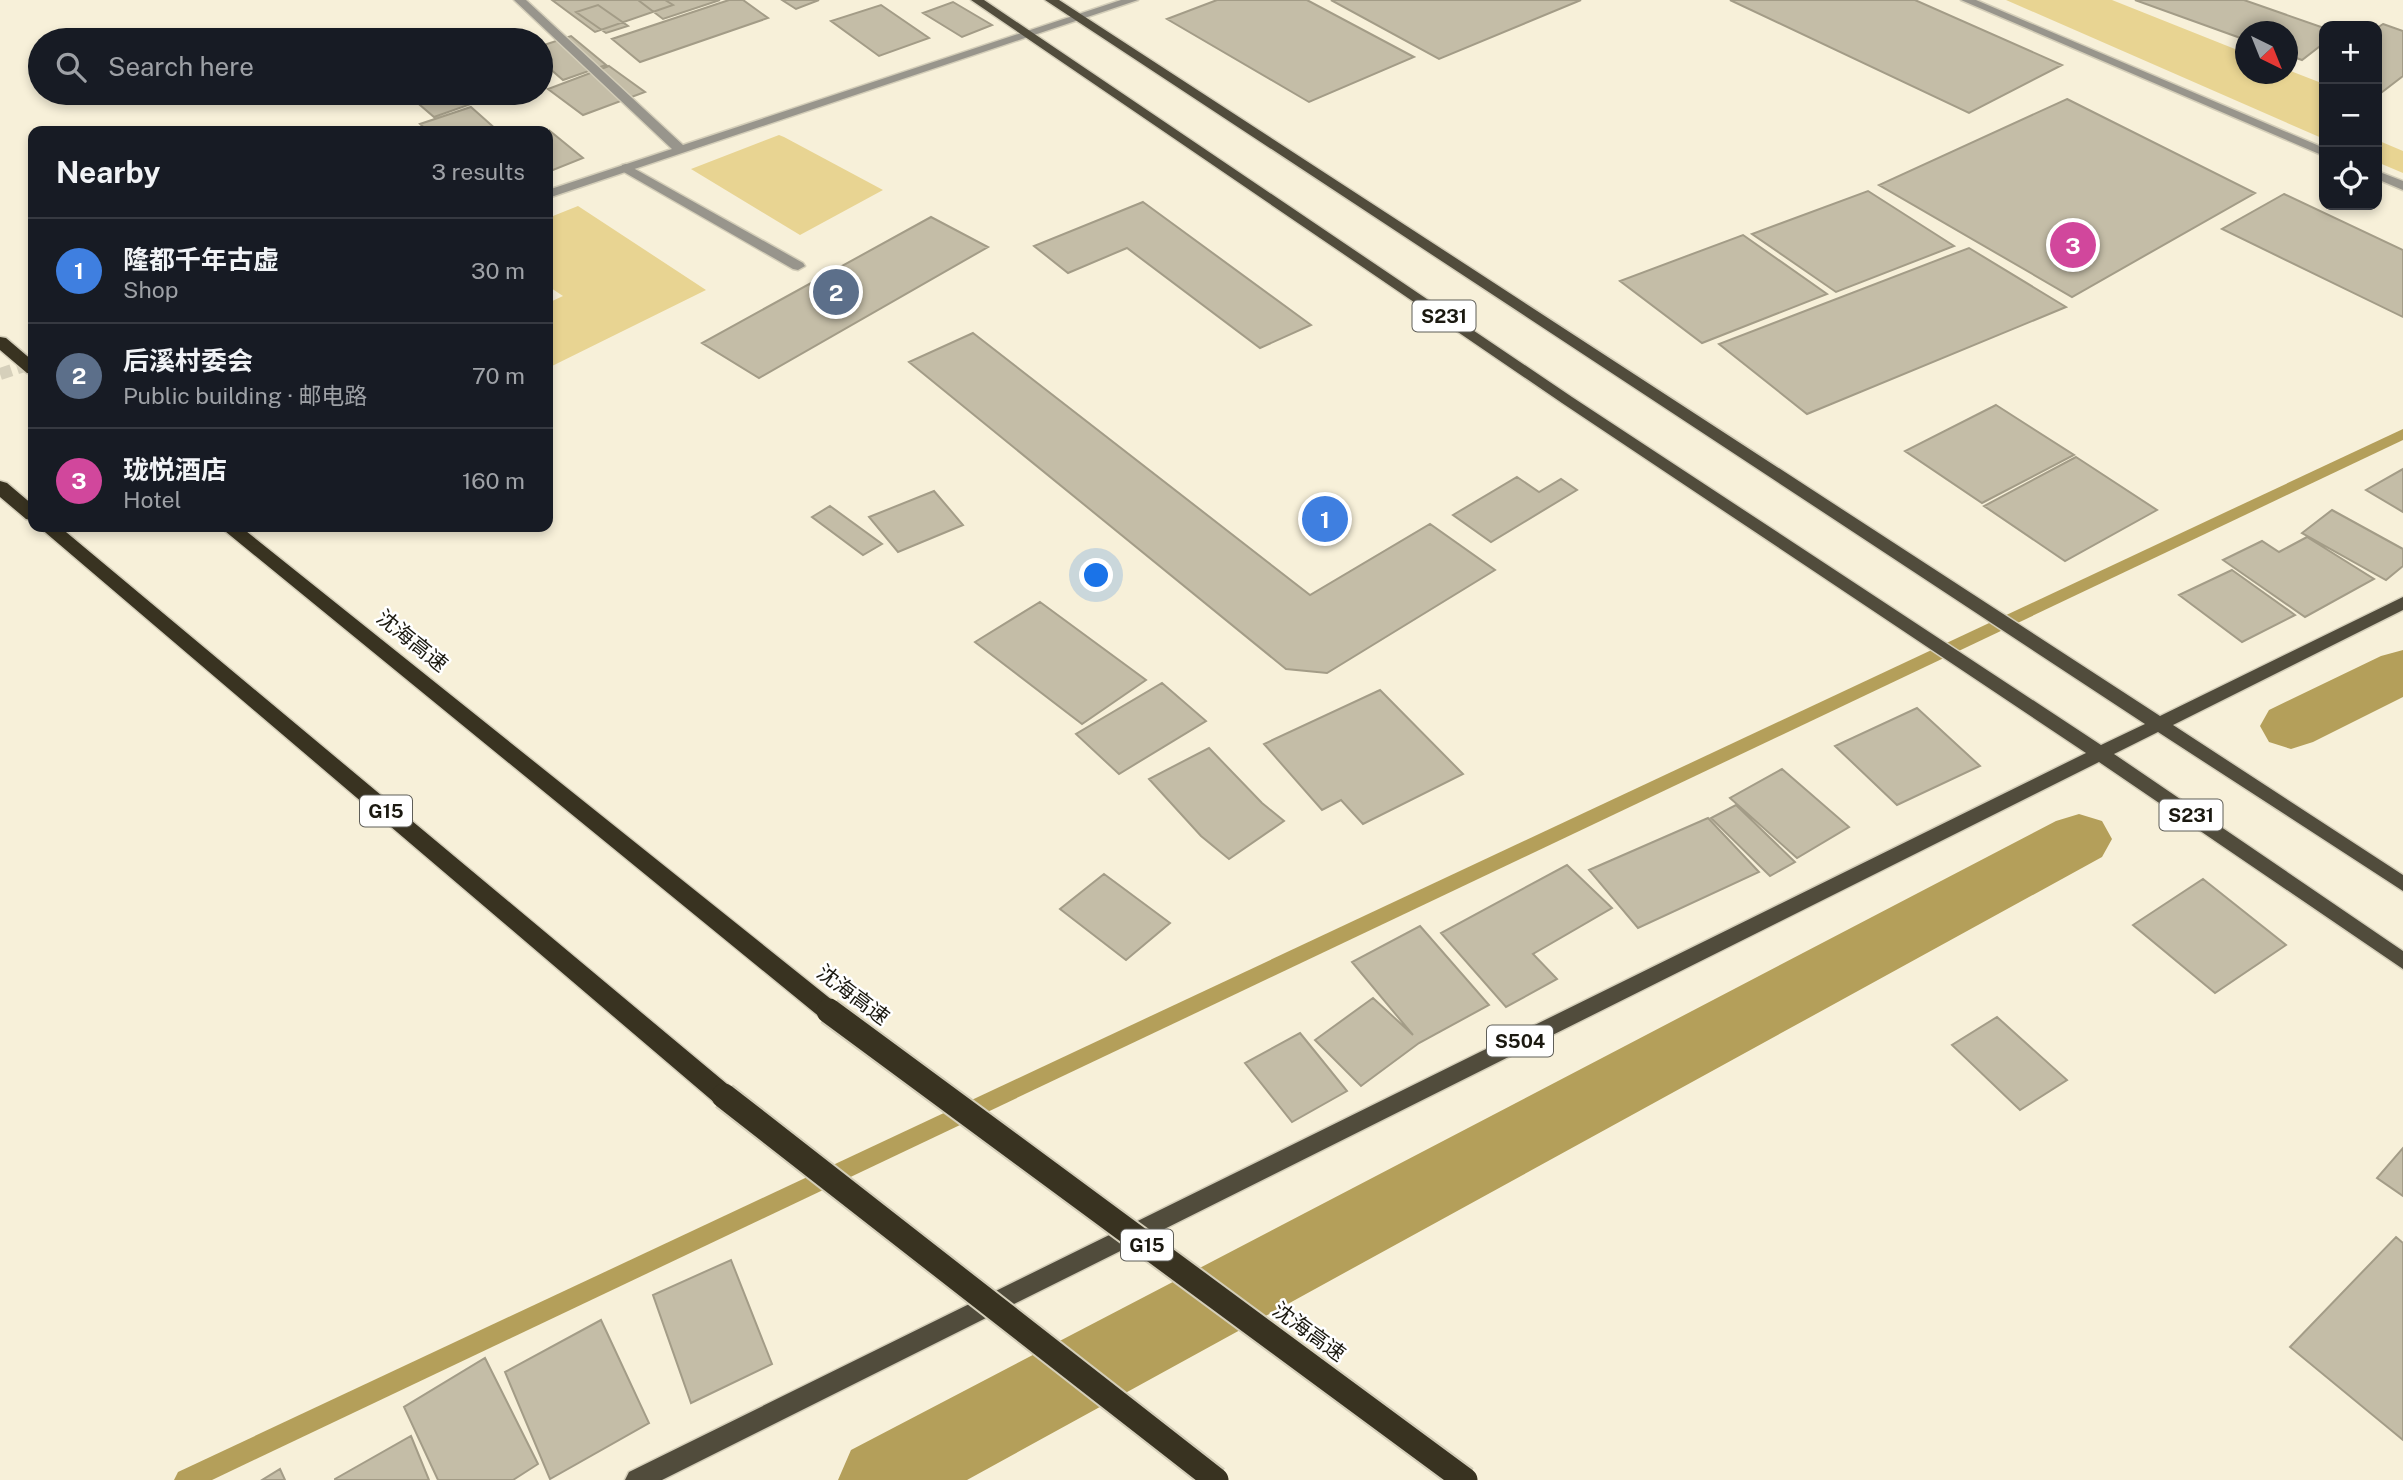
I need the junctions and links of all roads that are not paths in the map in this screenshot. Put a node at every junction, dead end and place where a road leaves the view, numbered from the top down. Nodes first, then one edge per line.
1 (520, 0) edge
2 (977, 0) edge
3 (1051, 0) edge
4 (1132, 0) edge
5 (1967, 0) edge
6 (1081, 19) junction
7 (550, 28) edge
8 (553, 31) edge
9 (1030, 36) junction
10 (681, 150) junction
11 (2319, 150) edge
12 (626, 168) junction
13 (2382, 177) edge
14 (2403, 186) edge
15 (553, 192) edge
16 (798, 266) dead end
17 (0, 342) edge
18 (28, 365) edge
19 (0, 487) edge
20 (28, 511) edge
21 (54, 532) edge
22 (235, 532) edge
23 (2403, 603) edge
24 (2159, 724) junction
25 (2101, 753) junction
26 (2403, 884) edge
27 (2403, 961) edge
28 (637, 1480) edge
29 (1216, 1480) edge
30 (1465, 1480) edge

1 - 7 street
2 - 9 main road, S231
3 - 6 main road, S231
4 - 6 street
5 - 11 street
6 - 9 street
6 - 24 main road, S231
8 - 10 street
9 - 10 street
9 - 25 main road, S231
10 - 12 street
12 - 15 street
12 - 16 street
13 - 14 street
17 - 18 highway
19 - 20 highway
21 - 29 highway, G15, bridge
22 - 30 highway, 沈海高速 / G15, bridge
23 - 24 main road, S504
24 - 25 main road, S504
24 - 26 main road, S231
25 - 27 main road, S231
25 - 28 main road, S504

